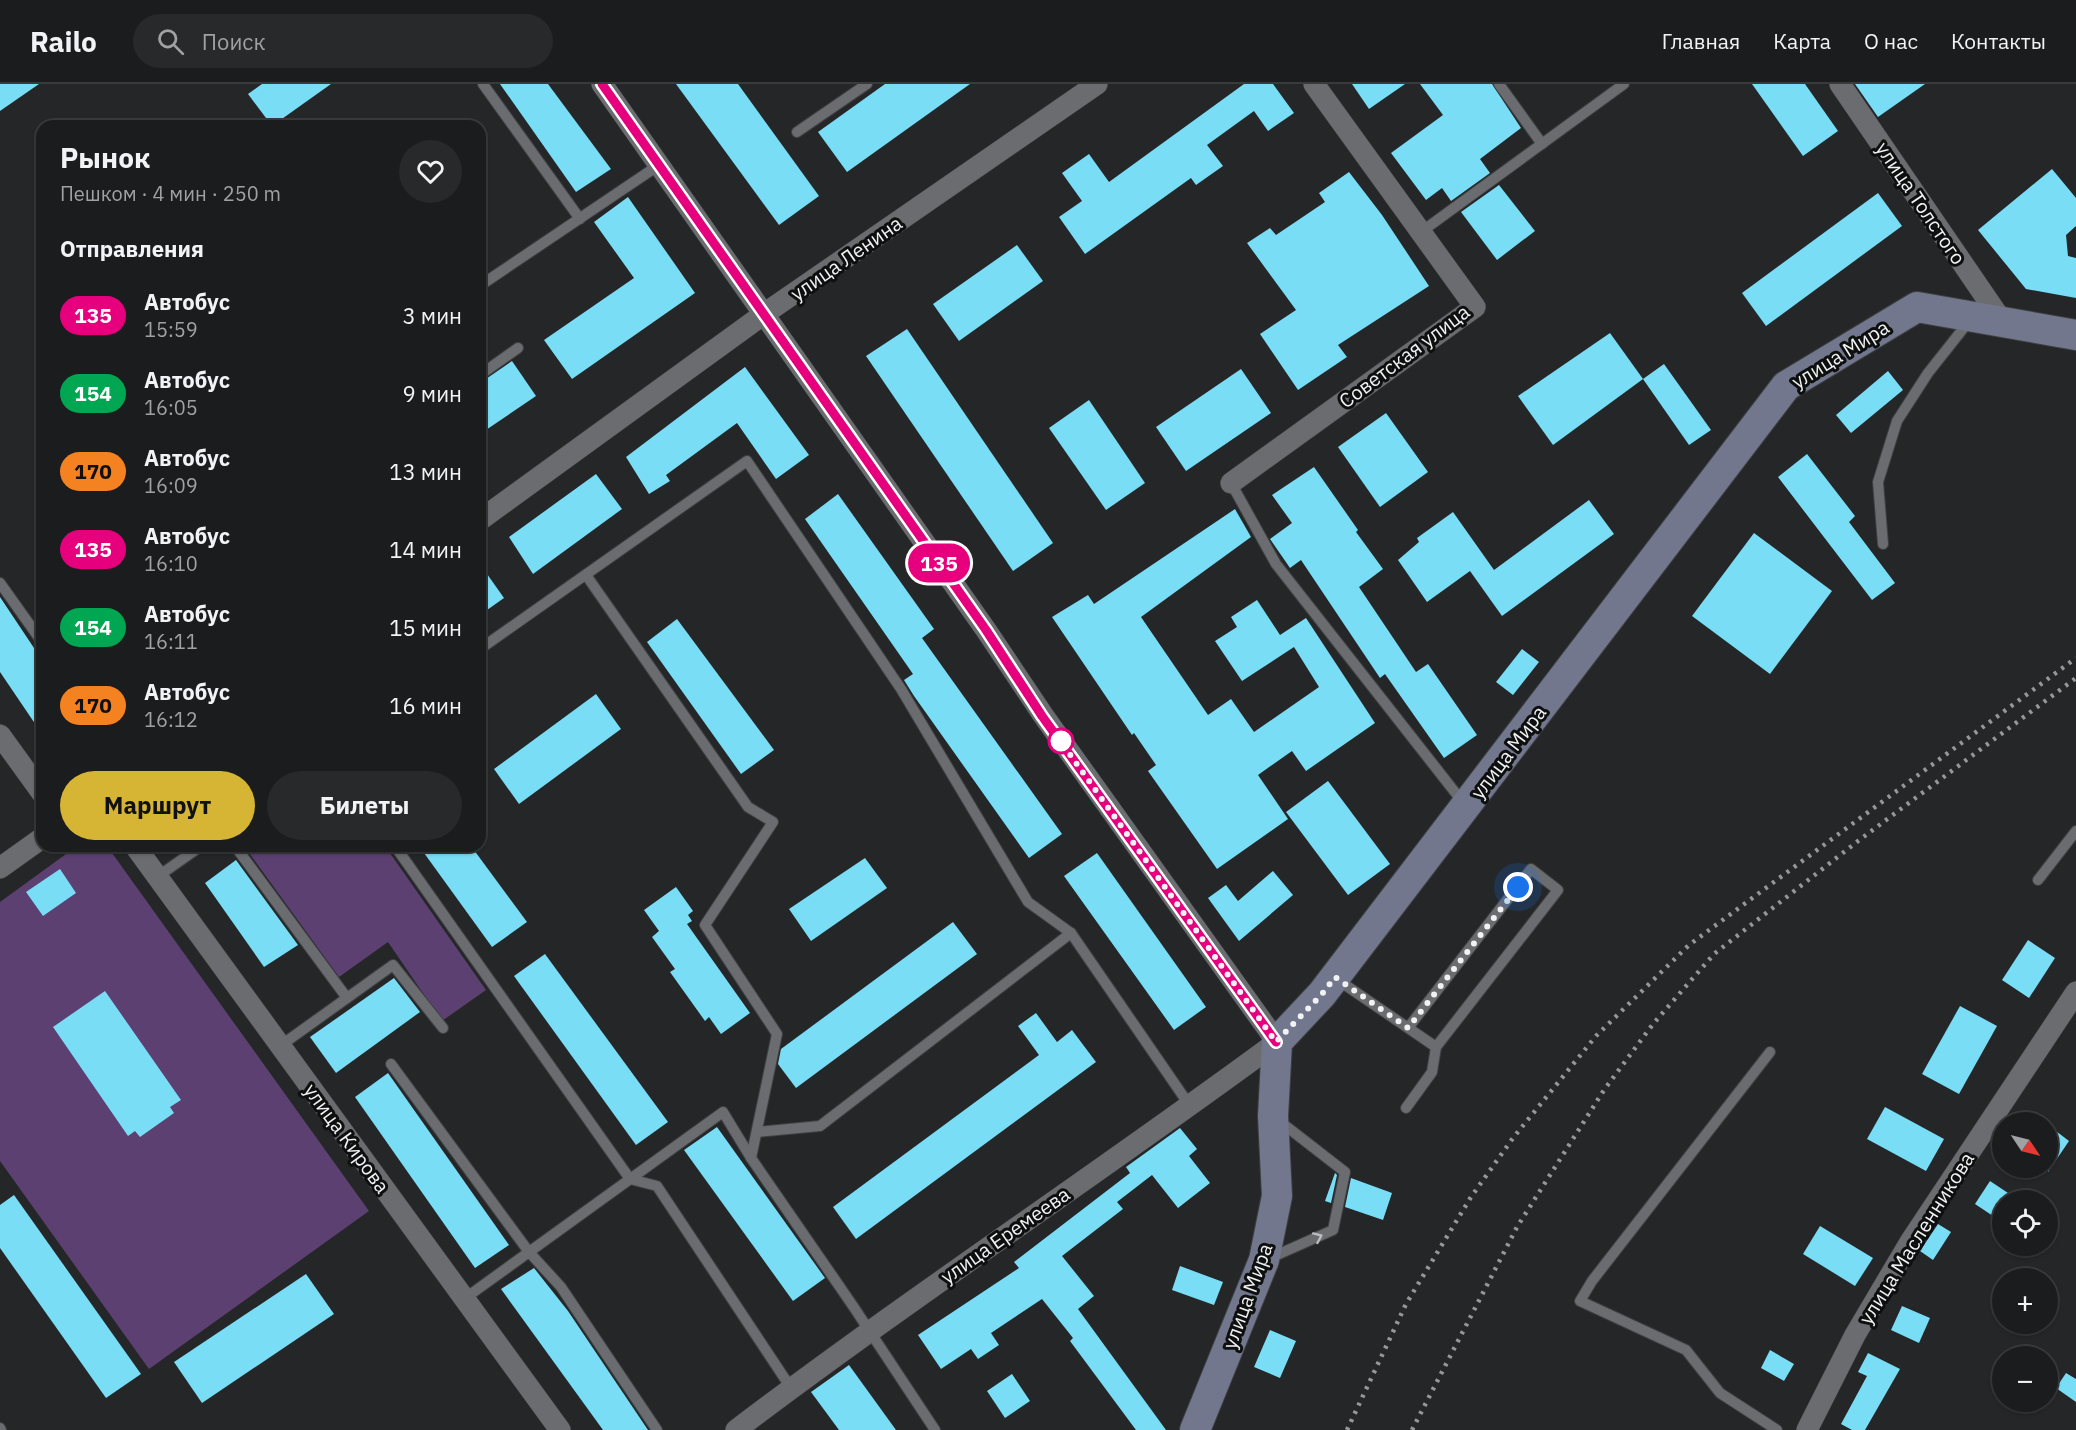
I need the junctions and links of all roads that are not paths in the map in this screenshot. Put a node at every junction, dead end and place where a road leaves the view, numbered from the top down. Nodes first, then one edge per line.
1 (483, 84) edge
2 (602, 84) edge
3 (867, 84) edge
4 (1097, 84) edge
5 (1314, 84) edge
6 (1499, 84) edge
7 (1624, 84) edge
8 (1840, 84) edge
9 (797, 132) dead end
10 (1542, 144) junction
11 (659, 165) junction
12 (580, 219) junction
13 (1421, 232) junction
14 (486, 282) edge
15 (764, 314) junction
16 (1973, 316) junction
17 (2002, 321) junction
18 (2076, 335) edge
19 (518, 348) dead end
20 (486, 371) edge
21 (1231, 483) joint
22 (486, 516) edge
23 (1883, 544) dead end
24 (586, 574) junction
25 (0, 583) edge
26 (36, 634) edge
27 (486, 645) edge
28 (0, 735) edge
29 (36, 785) edge
30 (1466, 807) junction
31 (2076, 831) edge
32 (36, 842) edge
33 (139, 852) edge
34 (192, 852) edge
35 (239, 852) edge
36 (399, 852) edge
37 (0, 868) edge
38 (157, 877) junction
39 (2038, 880) dead end
40 (1071, 933) junction
41 (1335, 977) junction
42 (2076, 992) edge
43 (347, 998) junction
44 (442, 1028) dead end
45 (1408, 1028) junction
46 (1276, 1042) junction
47 (280, 1046) junction
48 (1436, 1047) junction
49 (1770, 1053) dead end
50 (391, 1064) dead end
51 (1190, 1106) junction
52 (1406, 1107) dead end
53 (1273, 1116) junction
54 (757, 1132) junction
55 (751, 1158) junction
56 (630, 1179) junction
57 (529, 1252) junction
58 (1264, 1260) junction
59 (464, 1299) junction
60 (869, 1330) junction
61 (791, 1388) junction
62 (560, 1430) edge
63 (657, 1430) edge
64 (736, 1430) edge
65 (935, 1430) edge
66 (1195, 1430) edge
67 (1777, 1430) edge
68 (1807, 1430) edge

1 - 12 lane
2 - 11 street
3 - 9 lane
4 - 15 street, улица Ленина
5 - 13 street, Советская улица
6 - 10 lane
7 - 10 lane
8 - 17 street, улица Толстого
10 - 13 lane
11 - 12 lane
11 - 15 street
12 - 14 lane
13 - 21 street, Советская улица
15 - 22 street, улица Ленина
15 - 46 street
16 - 17 street, улица Мира
16 - 23 lane
16 - 30 street, улица Мира
17 - 18 street, улица Мира
19 - 20 lane
21 - 30 lane
24 - 27 lane
24 - 40 lane
24 - 54 lane
25 - 26 lane
28 - 29 street
30 - 41 street, улица Мира
31 - 39 lane
32 - 37 street
33 - 38 street, улица Кирова
34 - 38 lane
35 - 43 lane
36 - 56 lane
38 - 47 street, улица Кирова
40 - 51 lane
40 - 54 lane
41 - 45 lane
41 - 46 street, улица Мира
42 - 68 street, улица Масленникова
43 - 44 lane
43 - 47 lane
45 - 48 lane
45 - 48 lane
46 - 51 street, улица Еремеева
46 - 53 street, улица Мира
47 - 59 street, улица Кирова
48 - 52 lane
49 - 67 lane
50 - 57 lane
51 - 60 street, улица Еремеева
53 - 58 street, улица Мира
58 -> 53 lane
54 - 55 lane
55 - 56 lane
55 - 60 lane
56 - 57 lane
56 - 61 lane
57 - 59 lane
57 - 63 lane
58 - 66 street, улица Мира
59 - 62 street, улица Кирова
60 - 61 street, улица Еремеева
60 - 65 lane
61 - 64 street, улица Еремеева

